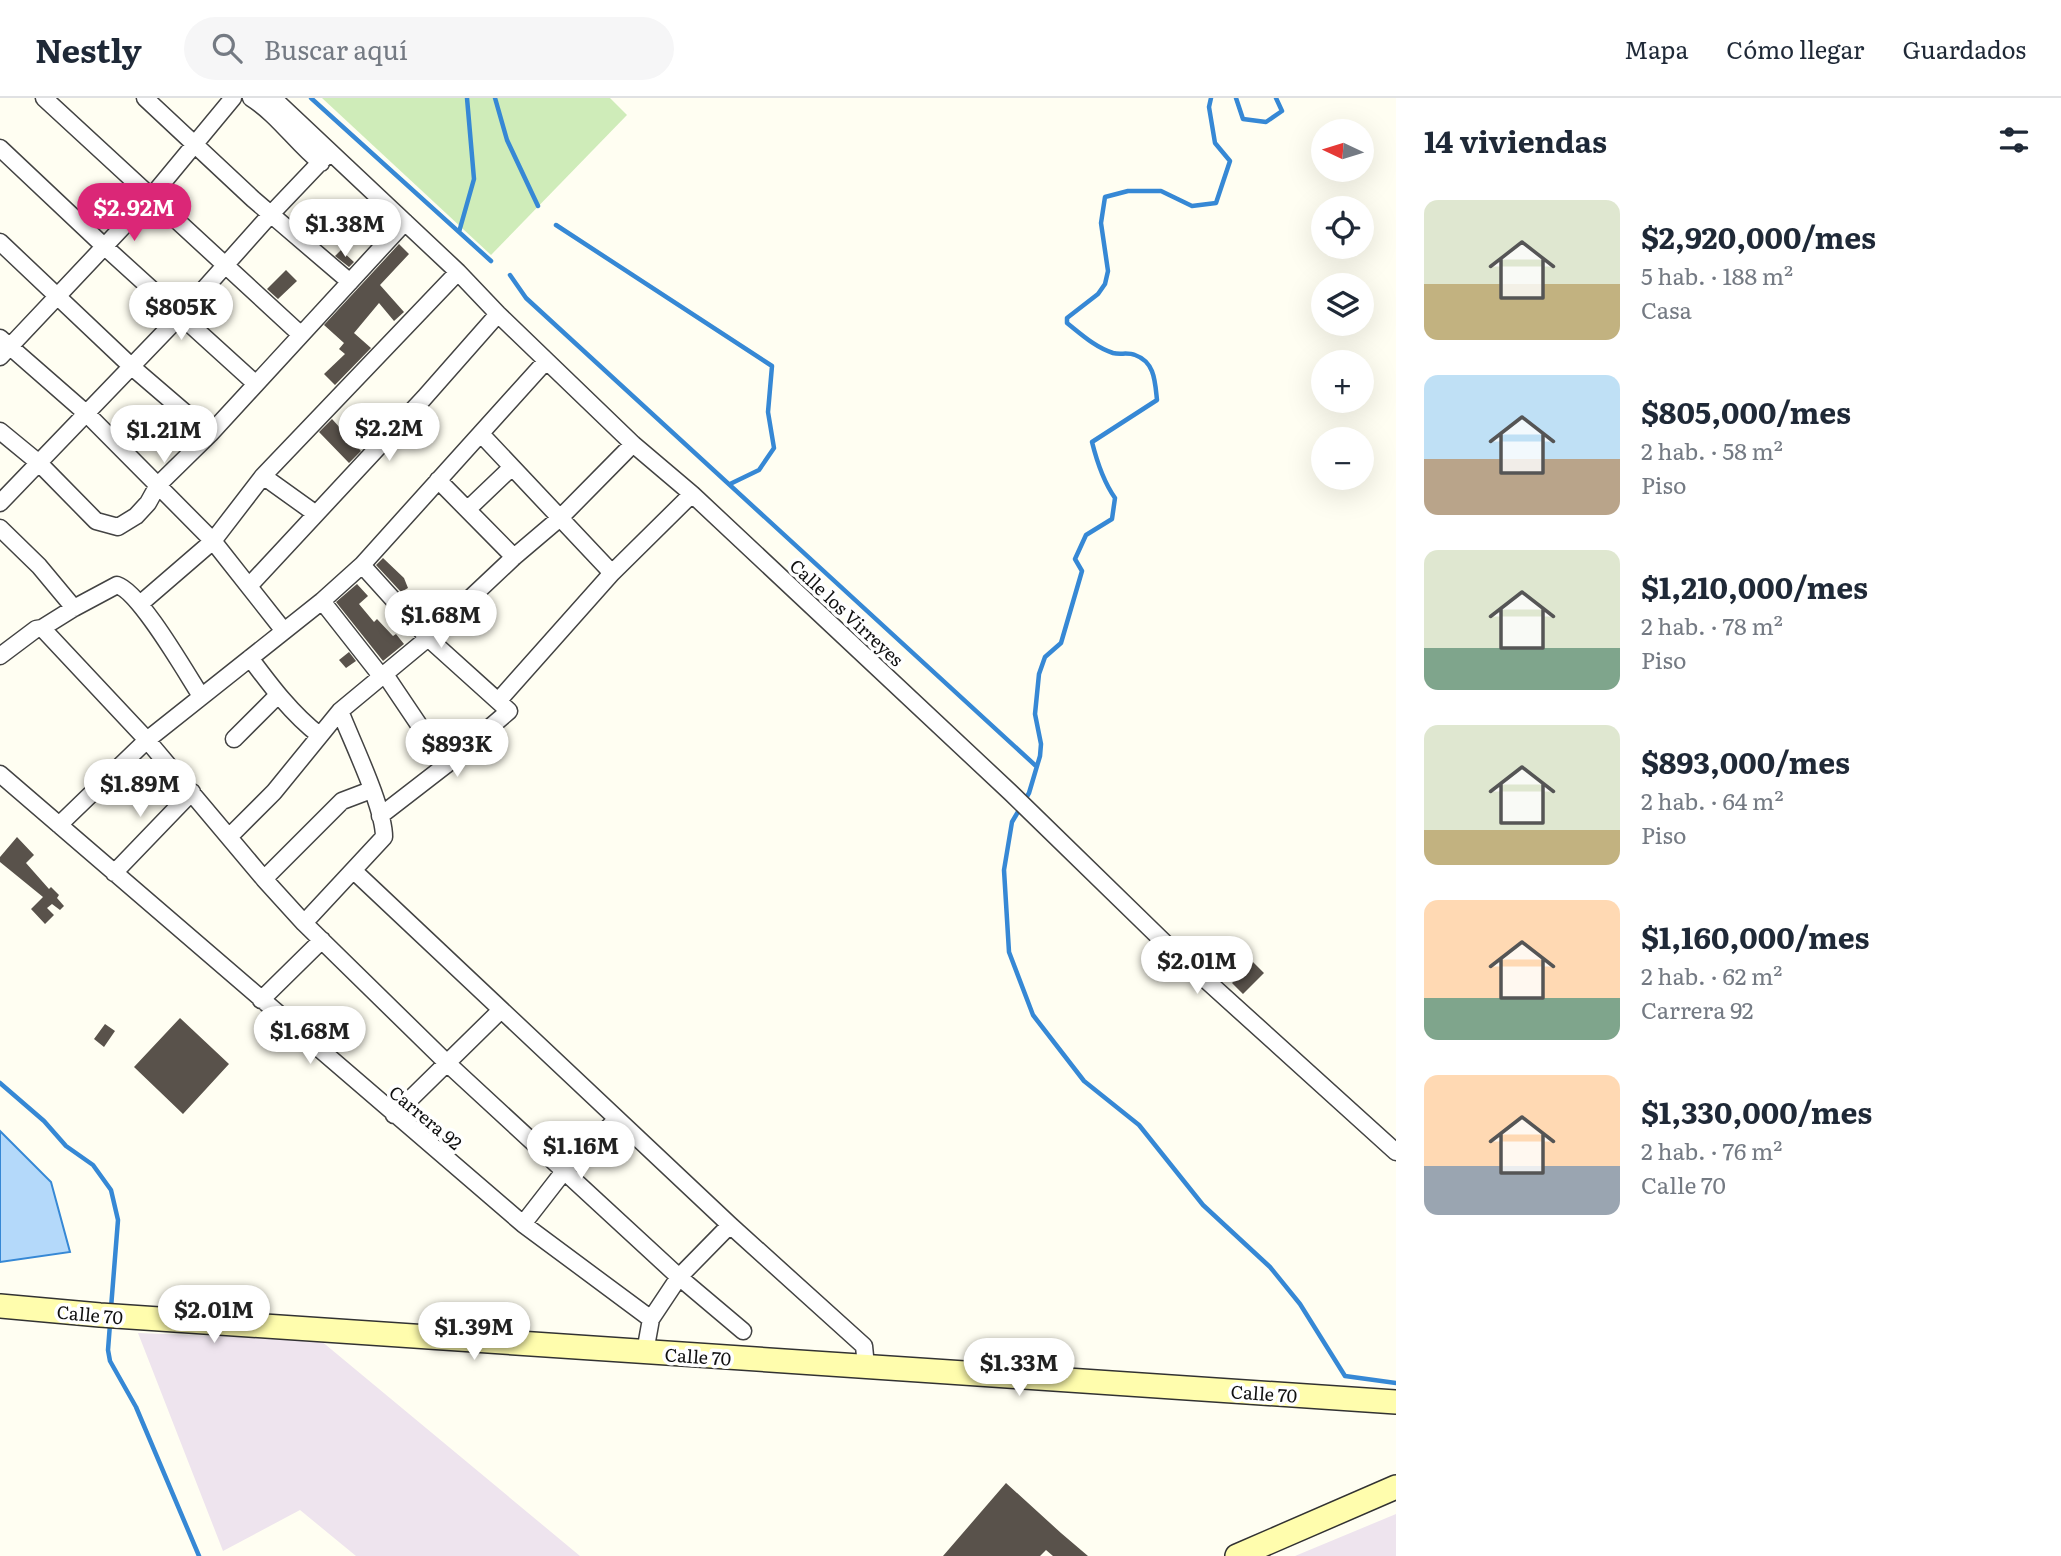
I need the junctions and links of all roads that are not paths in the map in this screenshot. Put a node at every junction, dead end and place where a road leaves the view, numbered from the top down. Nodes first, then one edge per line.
1 (44, 98) edge
2 (145, 98) edge
3 (233, 98) edge
4 (251, 98) edge
5 (272, 98) edge
6 (290, 125) junction
7 (195, 145) junction
8 (0, 148) edge
9 (325, 157) junction
10 (151, 197) junction
11 (271, 214) junction
12 (405, 222) junction
13 (0, 242) edge
14 (105, 247) junction
15 (224, 265) junction
16 (458, 272) junction
17 (350, 282) junction
18 (58, 297) junction
19 (498, 314) junction
20 (180, 316) junction
21 (300, 334) junction
22 (3, 347) edge
23 (546, 360) junction
24 (132, 367) junction
25 (256, 383) junction
26 (87, 414) junction
27 (0, 431) edge
28 (210, 434) junction
29 (481, 434) junction
30 (634, 444) junction
31 (39, 464) junction
32 (512, 467) junction
33 (263, 476) junction
34 (438, 480) junction
35 (158, 485) junction
36 (692, 494) junction
37 (0, 503) edge
38 (468, 509) junction
39 (316, 514) junction
40 (560, 518) junction
41 (0, 528) edge
42 (213, 541) junction
43 (514, 557) junction
44 (362, 565) junction
45 (612, 573) junction
46 (250, 585) junction
47 (322, 601) junction
48 (140, 604) junction
49 (74, 608) junction
50 (42, 628) junction
51 (285, 631) junction
52 (428, 638) junction
53 (2, 650) edge
54 (250, 658) junction
55 (382, 675) junction
56 (278, 695) junction
57 (201, 696) junction
58 (499, 700) junction
59 (340, 711) junction
60 (319, 735) junction
61 (147, 740) junction
62 (234, 740) dead end
63 (446, 765) junction
64 (0, 774) edge
65 (372, 790) junction
66 (192, 792) junction
67 (380, 816) junction
68 (59, 825) junction
69 (230, 836) junction
70 (354, 871) junction
71 (114, 873) junction
72 (264, 879) junction
73 (304, 923) junction
74 (322, 940) junction
75 (261, 1000) junction
76 (501, 1010) junction
77 (447, 1063) junction
78 (394, 1115) junction
79 (617, 1119) junction
80 (1396, 1152) edge
81 (565, 1170) junction
82 (523, 1224) junction
83 (730, 1225) junction
84 (679, 1277) junction
85 (0, 1306) edge
86 (652, 1319) junction
87 (743, 1331) dead end
88 (645, 1352) junction
89 (866, 1366) junction
90 (1396, 1402) edge
91 (1396, 1487) edge
92 (1237, 1556) edge

1 - 10 street
2 - 7 street
3 - 7 street
4 - 6 street
5 - 6 street, Calle los Virreyes
6 - 9 street, Calle los Virreyes
7 - 10 street
7 - 11 street
8 - 14 street
9 - 11 street
9 - 12 street, Calle los Virreyes
10 - 14 street
10 - 15 street
11 - 15 street
11 - 17 street
12 - 16 street, Calle los Virreyes
12 - 17 street
13 - 18 street
14 - 18 street
14 - 20 street
15 - 20 street
15 - 21 street
16 - 19 street, Calle los Virreyes
16 - 33 street
17 - 21 street
18 - 22 street
18 - 24 street
19 - 23 street, Calle los Virreyes
19 - 39 street
20 - 24 street
20 - 25 street
21 - 25 street
22 - 26 street
23 - 29 street
23 - 30 street, Calle los Virreyes
24 - 26 street
24 - 28 street
25 - 28 street
26 - 31 street
26 - 35 street
27 - 31 street
28 - 35 street
29 - 32 street
29 - 34 street
30 - 36 street, Calle los Virreyes
30 - 40 street
31 - 35 street
31 - 37 street
32 - 38 street
32 - 40 street
33 - 39 street
33 - 42 street
34 - 38 street
34 - 44 street
35 - 42 street
36 - 45 street
36 - 80 street, Calle los Virreyes
38 - 43 street
39 - 46 street
40 - 43 street
40 - 45 street
41 - 49 street
42 - 46 street
42 - 48 street
43 - 52 street
44 - 47 street
44 - 52 street
45 - 58 street
46 - 51 street
47 - 51 street
47 - 55 street
48 - 49 street
48 - 57 street
49 - 50 street
50 - 53 street
50 - 61 street
51 - 54 street
52 - 55 street
52 - 58 street
54 - 56 street
54 - 57 street
55 - 59 street
55 - 63 street
56 - 60 street
56 - 62 street
57 - 61 street
58 - 63 street
59 - 60 street
59 - 65 street
60 - 69 street
61 - 66 street
61 - 68 street
63 - 67 street
64 - 68 street, Carrera 92
65 - 67 street
65 - 72 street
66 - 69 street
66 - 71 street
67 - 70 street
68 - 71 street, Carrera 92
69 - 72 street
70 - 73 street
70 - 76 street
71 - 75 street, Carrera 92
72 - 73 street
73 - 74 street
74 - 75 street
74 - 77 street
75 - 78 street, Carrera 92
76 - 77 street
76 - 79 street
77 - 78 street
77 - 81 street
78 - 82 street, Carrera 92
79 - 81 street
79 - 83 street
81 - 82 street
81 - 84 street
82 - 86 street, Carrera 92
83 - 84 street
83 - 89 street
84 - 86 street
84 - 87 street
85 - 88 street, Calle 70
86 - 88 street
88 - 89 street, Calle 70
89 - 90 street, Calle 70
91 - 92 street

